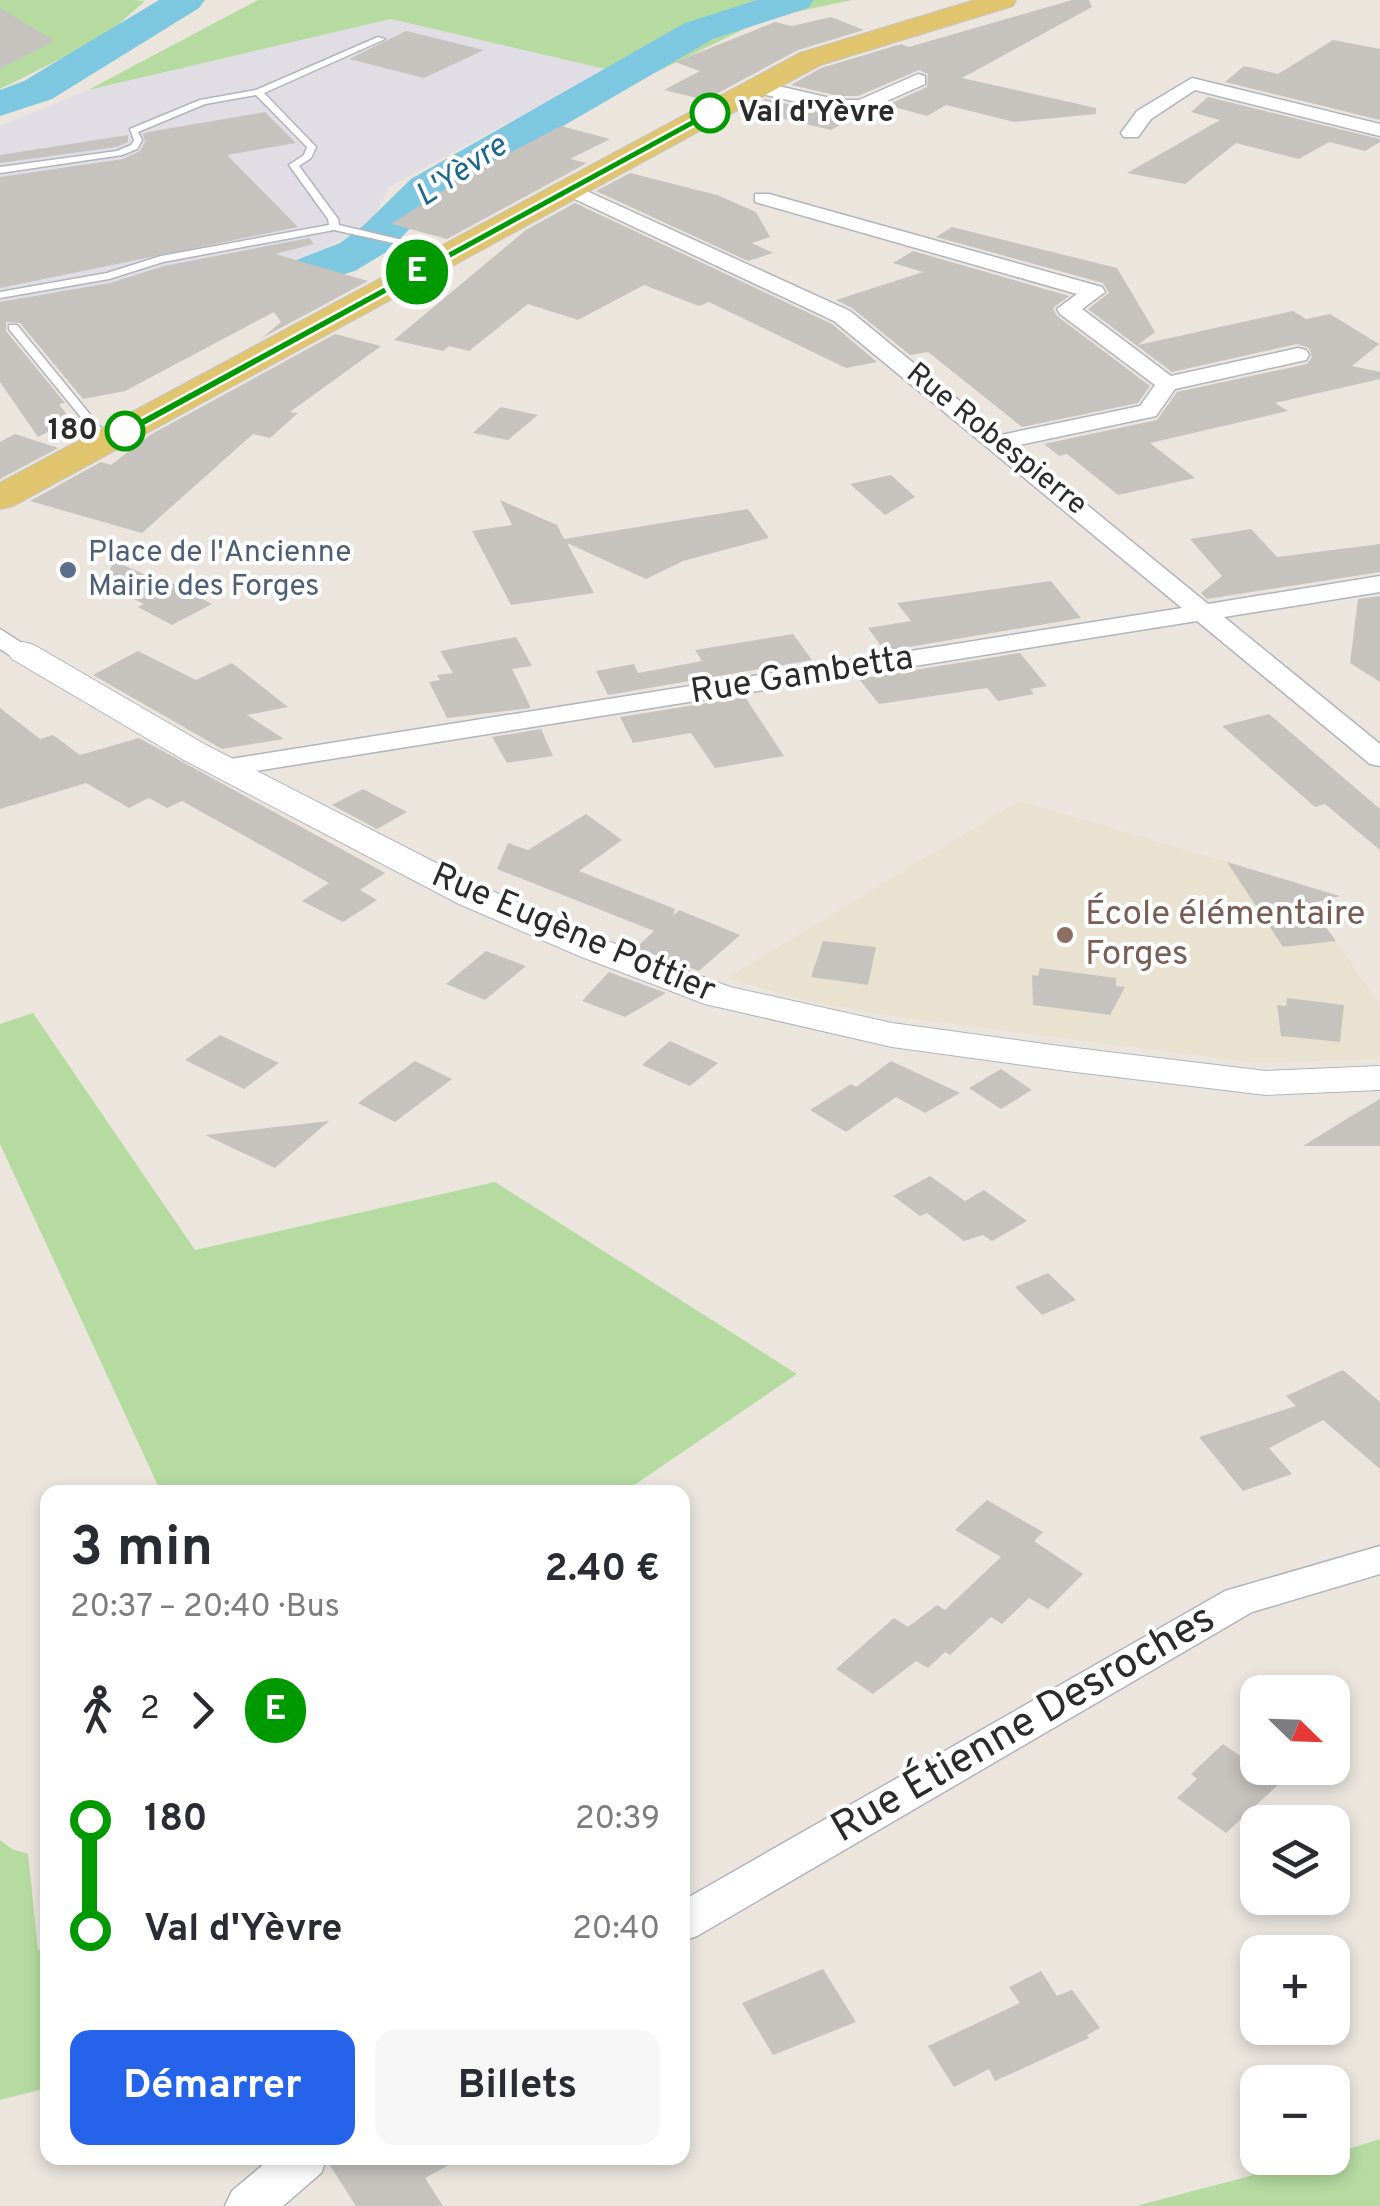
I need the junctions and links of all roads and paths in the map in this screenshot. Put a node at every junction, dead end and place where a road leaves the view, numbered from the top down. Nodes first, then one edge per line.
1 (1003, 0) edge
2 (381, 39) dead end
3 (918, 80) dead end
4 (756, 87) junction
5 (258, 92) junction
6 (1380, 130) edge
7 (1131, 132) dead end
8 (0, 170) edge
9 (569, 189) junction
10 (762, 198) dead end
11 (334, 227) junction
12 (450, 254) junction
13 (0, 296) edge
14 (13, 327) dead end
15 (1298, 355) dead end
16 (1167, 384) junction
17 (116, 436) junction
18 (1001, 442) junction
19 (0, 498) edge
20 (1380, 584) edge
21 (1203, 612) junction
22 (12, 644) edge
23 (1380, 758) edge
24 (224, 768) junction
25 (1380, 1078) edge
26 (1380, 1560) edge
27 (690, 1918) edge
28 (296, 2165) edge
29 (249, 2206) edge

1 - 4 main road
2 - 5 lane
3 - 4 street
4 - 9 main road
5 - 8 lane
5 - 11 lane
6 - 7 street
9 - 12 main road
9 - 18 street, Rue Robespierre
10 - 16 street
11 - 12 lane
11 - 13 lane
12 - 17 main road
14 - 17 lane
15 - 16 street
16 - 18 street
17 - 19 main road
18 - 21 street, Rue Robespierre
20 - 21 street, Rue Gambetta
21 - 23 street, Rue Robespierre
21 - 24 street, Rue Gambetta
22 - 24 street, Rue Eugène Pottier
24 - 25 street, Rue Eugène Pottier
26 - 27 street, Rue Étienne Desroches
28 - 29 street

